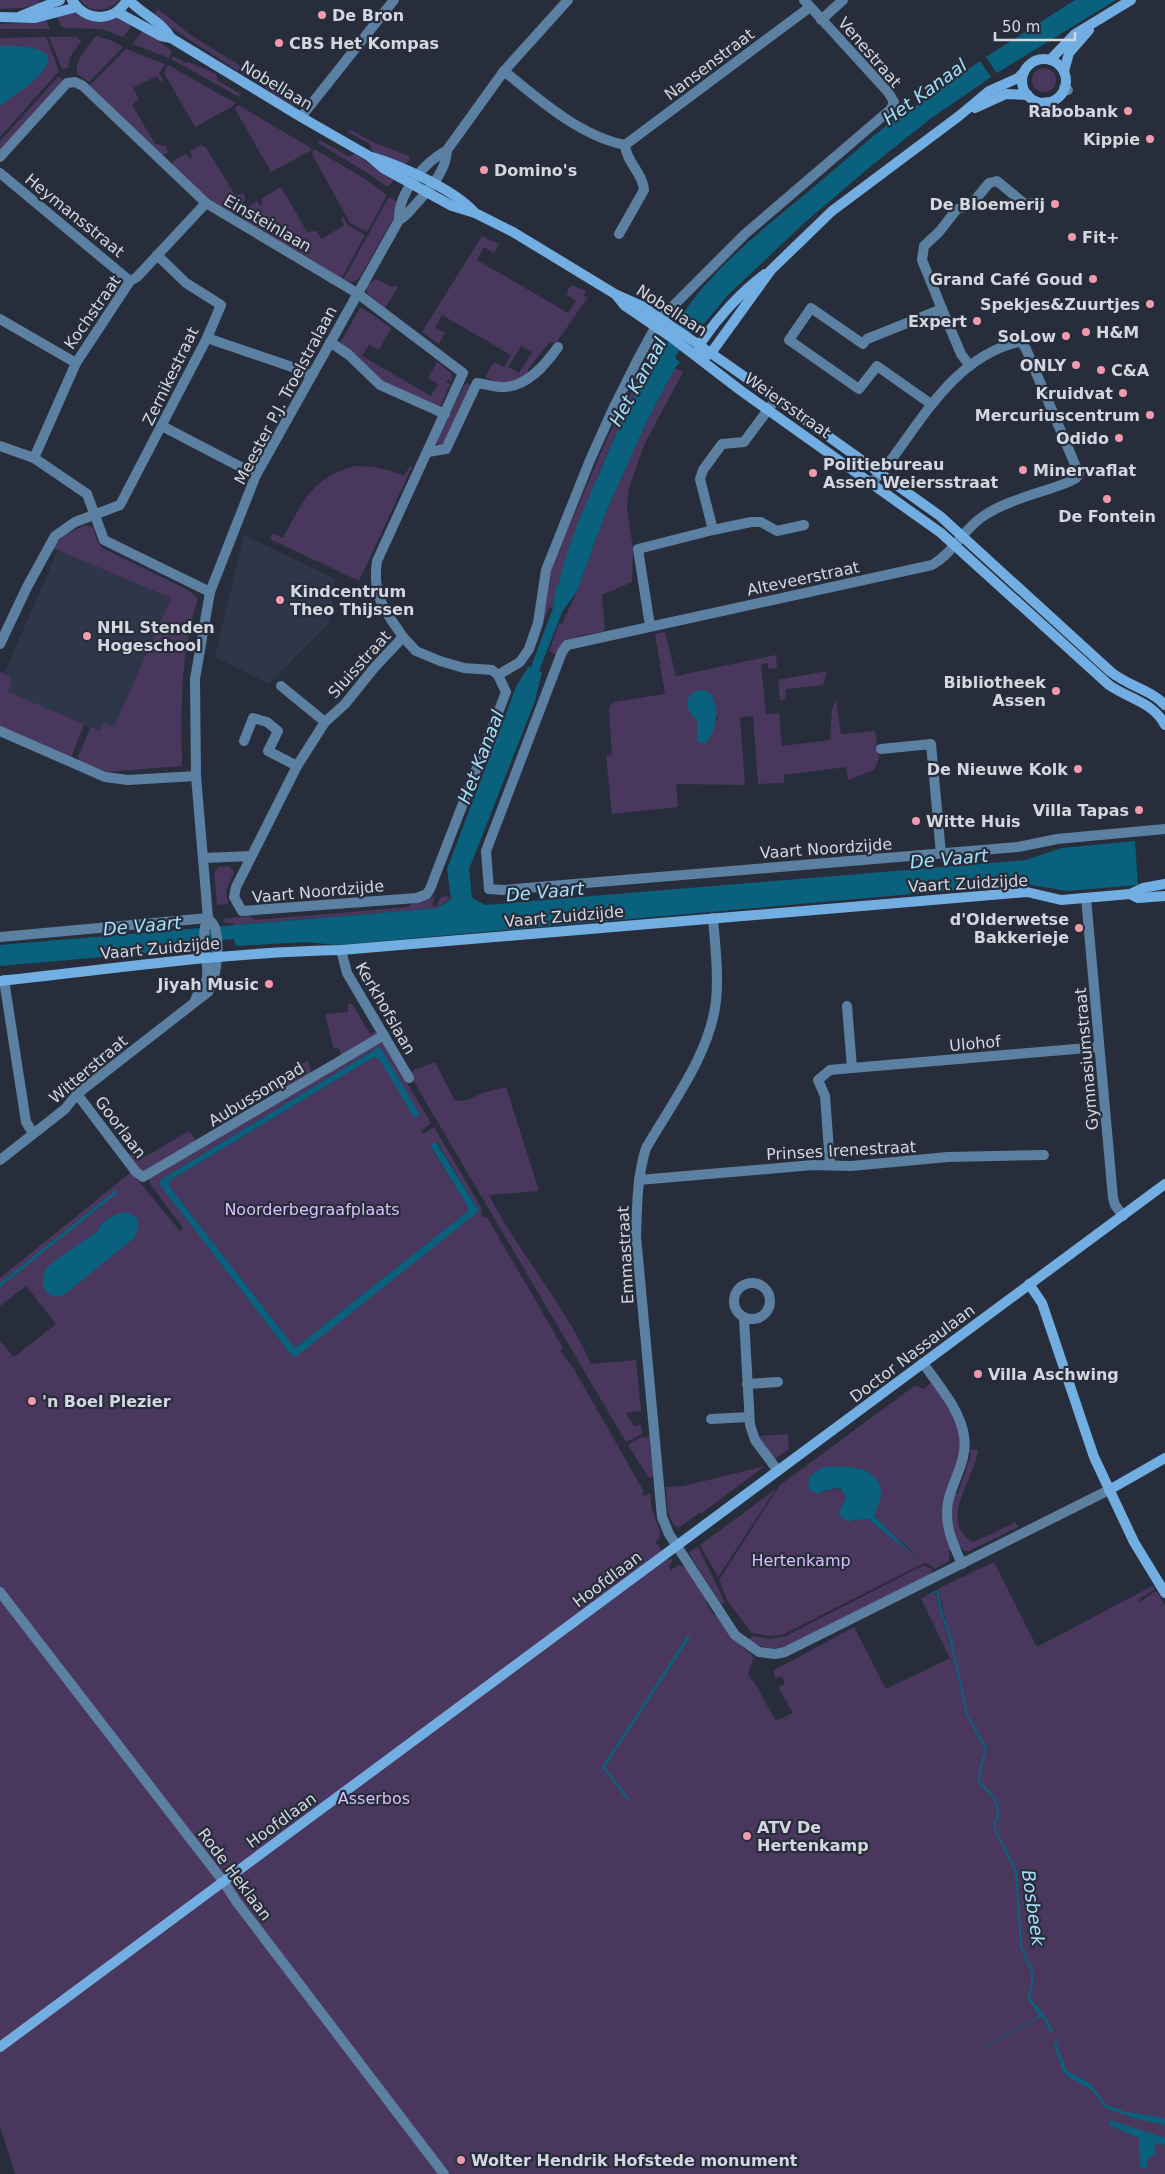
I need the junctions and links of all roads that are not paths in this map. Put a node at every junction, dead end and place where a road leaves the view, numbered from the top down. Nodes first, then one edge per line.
1 (60, 0) edge
2 (128, 0) edge
3 (394, 0) edge
4 (568, 0) edge
5 (843, 0) edge
6 (1131, 0) edge
7 (74, 4) edge
8 (807, 4) edge
9 (117, 12) junction
10 (0, 17) edge
11 (20, 17) junction
12 (1102, 18) junction
13 (821, 20) junction
14 (171, 38) junction
15 (1050, 60) junction
16 (504, 71) junction
17 (1064, 71) junction
18 (1024, 72) junction
19 (1028, 95) junction
20 (962, 114) junction
21 (301, 117) junction
22 (624, 145) junction
23 (448, 150) junction
24 (0, 157) edge
25 (0, 173) edge
26 (414, 180) junction
27 (430, 189) junction
28 (206, 203) junction
29 (1036, 203) dead end
30 (399, 220) junction
31 (619, 234) dead end
32 (157, 255) junction
33 (771, 270) junction
34 (130, 280) junction
35 (357, 293) junction
36 (942, 309) junction
37 (0, 319) edge
38 (658, 323) junction
39 (207, 338) junction
40 (330, 342) junction
41 (685, 342) junction
42 (699, 346) junction
43 (558, 347) dead end
44 (711, 353) junction
45 (700, 359) junction
46 (76, 363) junction
47 (970, 366) junction
48 (463, 373) junction
49 (311, 376) junction
50 (477, 382) junction
51 (776, 399) junction
52 (931, 404) junction
53 (768, 410) junction
54 (445, 414) junction
55 (162, 426) junction
56 (0, 446) edge
57 (428, 452) junction
58 (34, 458) junction
59 (880, 473) junction
60 (256, 475) junction
61 (872, 483) junction
62 (94, 516) junction
63 (804, 525) dead end
64 (713, 530) junction
65 (963, 536) junction
66 (955, 545) junction
67 (210, 592) junction
68 (650, 626) junction
69 (403, 637) junction
70 (0, 644) edge
71 (498, 675) junction
72 (281, 686) dead end
73 (1165, 705) edge
74 (325, 722) junction
75 (1165, 726) edge
76 (0, 731) edge
77 (244, 741) dead end
78 (881, 749) dead end
79 (297, 766) junction
80 (196, 776) junction
81 (1165, 829) edge
82 (941, 854) junction
83 (251, 856) junction
84 (203, 858) junction
85 (1165, 884) edge
86 (1130, 894) junction
87 (1165, 896) edge
88 (1086, 898) junction
89 (208, 918) junction
90 (713, 918) junction
91 (0, 937) edge
92 (341, 950) junction
93 (211, 959) junction
94 (2, 980) edge
95 (847, 1006) dead end
96 (384, 1035) junction
97 (1099, 1047) junction
98 (852, 1068) junction
99 (408, 1078) dead end
100 (77, 1094) junction
101 (33, 1133) junction
102 (1044, 1155) dead end
103 (0, 1160) edge
104 (830, 1165) junction
105 (143, 1177) joint
106 (639, 1180) junction
107 (1165, 1184) edge
108 (1123, 1216) junction
109 (1029, 1284) junction
110 (744, 1318) dead end
111 (923, 1363) junction
112 (778, 1382) dead end
113 (747, 1384) junction
114 (749, 1417) junction
115 (711, 1420) dead end
116 (1165, 1458) edge
117 (778, 1471) junction
118 (1109, 1490) junction
119 (677, 1544) junction
120 (962, 1564) junction
121 (0, 1592) edge
122 (1165, 1593) edge
123 (224, 1881) junction
124 (0, 2047) edge
125 (444, 2174) edge

1 - 11 main road
2 - 9 main road
2 - 14 main road, Nobellaan
3 - 21 street
4 - 16 street, Meester P.J. Troelstralaan
5 - 13 street
6 - 12 main road
7 - 9 main road
7 - 11 main road
8 - 13 street, Venestraat
8 - 22 street, Nansenstraat
9 - 14 main road, Nobellaan
10 - 11 main road
12 - 15 main road
12 - 17 main road
13 - 38 street, Venestraat
14 - 21 main road, Nobellaan
15 - 17 main road
15 - 18 main road
16 - 22 street
16 - 23 street, Meester P.J. Troelstralaan
17 - 19 main road
18 - 19 main road
18 - 20 main road
19 - 20 main road
20 - 33 main road
21 - 26 main road, Nobellaan
22 - 31 street
23 - 26 street, Meester P.J. Troelstralaan
23 - 27 street, Meester P.J. Troelstralaan
24 - 28 street, Einsteinlaan
25 - 34 street, Heymansstraat
26 - 27 main road, Nobellaan
26 - 30 street, Meester P.J. Troelstralaan
27 - 30 street, Meester P.J. Troelstralaan
27 - 38 main road, Nobellaan
28 - 32 street, Kochstraat
28 - 35 street, Einsteinlaan
29 - 36 street
30 - 35 street, Meester P.J. Troelstralaan
32 - 34 street, Kochstraat
32 - 39 street, Zernikestraat
33 - 42 main road
33 - 44 main road
34 - 46 street, Kochstraat
35 - 40 street, Meester P.J. Troelstralaan
35 - 48 street, Einsteinlaan
36 - 47 street
36 - 52 street
37 - 46 street
38 - 41 main road, Nobellaan
38 - 71 street
39 - 49 street
39 - 55 street, Zernikestraat
40 - 49 street, Meester P.J. Troelstralaan
40 - 54 street
41 - 42 main road, Nobellaan
41 - 45 main road, Nobellaan
42 - 44 main road, Nobellaan
42 - 45 main road
43 - 50 street, Einsteinlaan
44 - 45 main road
44 - 51 main road, Weiersstraat
45 - 53 main road, Weiersstraat
46 - 58 street, Kochstraat
47 - 52 street
47 - 65 street
48 - 50 street, Einsteinlaan
48 - 54 street
49 - 60 street, Meester P.J. Troelstralaan
50 - 57 street
51 - 53 street
51 - 59 main road, Weiersstraat
52 - 59 street
53 - 61 main road, Weiersstraat
53 - 64 street
54 - 57 street
55 - 60 street
55 - 62 street, Zernikestraat
56 - 58 street
57 - 69 street
58 - 62 street
59 - 61 street
59 - 65 main road, Weiersstraat
60 - 67 street, Meester P.J. Troelstralaan
61 - 66 main road, Weiersstraat
62 - 67 street
62 - 70 street, Zernikestraat
63 - 64 street
64 - 68 street
65 - 66 street
65 - 73 main road, Weiersstraat
66 - 68 street, Alteveerstraat
66 - 75 main road, Weiersstraat
67 - 80 street, Meester P.J. Troelstralaan
68 - 82 street, Vaart Noordzijde
69 - 71 street, Sluisstraat
69 - 74 street, Sluisstraat
71 - 83 street, Vaart Noordzijde
72 - 74 street, Sluisstraat
74 - 79 street, Sluisstraat
76 - 80 street
77 - 79 street
78 - 82 street
79 - 83 street, Sluisstraat
80 - 84 street, Meester P.J. Troelstralaan
81 - 82 street, Vaart Noordzijde
83 - 84 street
84 - 89 street, Meester P.J. Troelstralaan
85 - 86 main road, Vaart Zuidzijde
86 - 87 main road, Vaart Zuidzijde
86 - 88 main road, Vaart Zuidzijde
88 - 90 main road, Vaart Zuidzijde
88 - 97 street, Gymnasiumstraat
89 - 91 street
89 - 93 street
89 - 93 street
90 - 92 main road, Vaart Zuidzijde
90 - 106 street, Emmastraat
92 - 93 main road, Vaart Zuidzijde
92 - 96 street, Kerkhofslaan
93 - 94 main road, Vaart Zuidzijde
93 - 100 street, Witterstraat
94 - 101 street
95 - 98 street
96 - 99 street, Kerkhofslaan
96 - 105 street, Aubussonpad
97 - 98 street, Ulohof
97 - 108 street, Gymnasiumstraat
98 - 104 street, Ulohof
100 - 101 street, Witterstraat
100 - 105 street, Goorlaan
101 - 103 street, Witterstraat
102 - 104 street, Prinses Irenestraat
104 - 106 street, Prinses Irenestraat
106 - 119 street, Emmastraat
107 - 108 main road, Doctor Nassaulaan
108 - 109 main road, Doctor Nassaulaan
109 - 111 main road, Doctor Nassaulaan
109 - 118 main road
110 - 113 street
111 - 117 main road, Doctor Nassaulaan
111 - 120 street
112 - 113 street
113 - 114 street
114 - 115 street
114 - 117 street
116 - 118 main road
117 - 119 main road, Doctor Nassaulaan
118 - 120 street
118 - 122 main road
119 - 120 street
119 - 123 main road, Hoofdlaan
121 - 123 street, Rode Heklaan
123 - 124 main road, Hoofdlaan
123 - 125 street, Rode Heklaan

